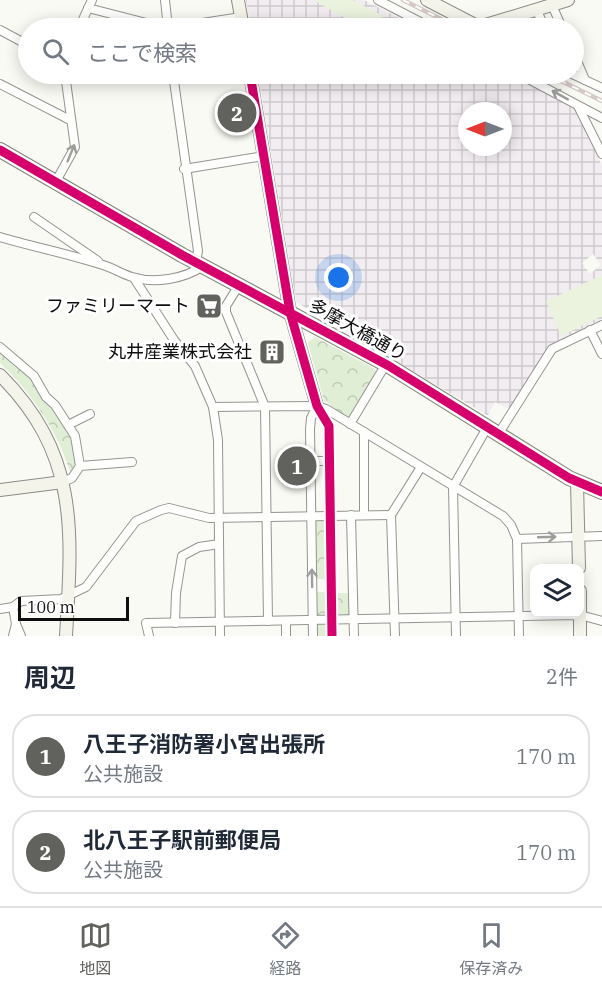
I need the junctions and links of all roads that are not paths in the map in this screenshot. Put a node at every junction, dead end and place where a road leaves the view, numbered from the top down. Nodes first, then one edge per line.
1 (165, 0) edge
2 (238, 0) edge
3 (378, 0) edge
4 (427, 0) edge
5 (568, 0) edge
6 (90, 4) edge
7 (543, 5) edge
8 (84, 18) edge
9 (136, 18) edge
10 (167, 18) edge
11 (241, 18) edge
12 (413, 18) edge
13 (462, 18) edge
14 (508, 18) edge
15 (554, 18) edge
16 (0, 30) edge
17 (18, 40) edge
18 (585, 80) edge
19 (0, 84) edge
20 (66, 84) edge
21 (174, 84) edge
22 (252, 84) edge
23 (538, 84) edge
24 (602, 88) edge
25 (578, 105) junction
26 (602, 118) edge
27 (70, 120) junction
28 (0, 150) edge
29 (602, 154) edge
30 (264, 156) junction
31 (184, 169) junction
32 (55, 183) junction
33 (34, 218) dead end
34 (0, 237) edge
35 (103, 264) junction
36 (200, 264) junction
37 (134, 278) junction
38 (239, 285) junction
39 (290, 312) junction
40 (602, 325) edge
41 (590, 330) junction
42 (0, 347) edge
43 (602, 354) edge
44 (386, 364) junction
45 (0, 375) edge
46 (265, 406) junction
47 (317, 406) junction
48 (213, 407) junction
49 (90, 414) dead end
50 (350, 424) junction
51 (69, 425) junction
52 (493, 430) junction
53 (364, 432) junction
54 (310, 461) junction
55 (330, 461) junction
56 (132, 462) dead end
57 (80, 466) junction
58 (421, 467) junction
59 (63, 482) junction
60 (577, 482) junction
61 (453, 487) junction
62 (0, 490) edge
63 (602, 492) edge
64 (391, 514) junction
65 (266, 515) junction
66 (311, 515) junction
67 (330, 515) junction
68 (351, 515) junction
69 (364, 515) junction
70 (220, 517) junction
71 (578, 536) junction
72 (602, 536) edge
73 (517, 538) junction
74 (219, 544) junction
75 (579, 564) edge
76 (69, 596) junction
77 (13, 607) junction
78 (0, 609) edge
79 (519, 616) junction
80 (530, 616) edge
81 (584, 616) edge
82 (456, 617) junction
83 (580, 618) edge
84 (394, 619) junction
85 (332, 620) junction
86 (354, 620) junction
87 (268, 621) junction
88 (286, 621) junction
89 (313, 621) junction
90 (602, 621) edge
91 (220, 622) junction
92 (175, 623) junction
93 (16, 624) junction
94 (13, 636) edge
95 (21, 636) edge
96 (66, 636) edge
97 (149, 636) edge
98 (220, 636) edge
99 (286, 636) edge
100 (313, 636) edge
101 (332, 636) edge
102 (354, 636) edge
103 (395, 636) edge
104 (456, 636) edge
105 (519, 636) edge
106 (580, 636) edge

1 - 10 street
2 - 11 street
3 - 12 street
4 - 13 street
5 - 7 street
6 - 8 street
6 - 9 street
7 - 14 street
7 - 15 street
16 - 17 street
18 - 24 street
19 - 27 street
20 - 27 street
21 - 31 street
22 - 30 street
25 -> 23 street
25 - 26 street
25 - 29 street
32 -> 27 street
28 - 32 main road, 多摩大橋通り
30 - 31 street
30 - 39 street
31 - 36 street
32 - 36 main road, 多摩大橋通り
33 - 35 street
34 - 35 street
35 - 37 street
36 - 37 street
36 - 38 main road, 多摩大橋通り
37 - 48 street
38 - 39 main road, 多摩大橋通り
38 - 46 street
39 - 44 main road, 多摩大橋通り
39 - 47 street
40 - 41 street
41 - 43 street
41 - 52 street
42 - 51 street
44 - 50 street
44 - 52 main road, 多摩大橋通り
45 - 59 street
46 - 47 street
46 - 48 street
46 - 65 street
47 - 50 street
47 - 54 street
47 - 55 street
48 - 70 street
49 - 51 street
50 - 53 street
51 - 57 street
52 - 60 main road, 多摩大橋通り
52 - 61 street
53 - 58 street
53 - 69 street
54 - 55 street
54 - 66 street
55 - 67 street
56 - 57 street
57 - 59 street
58 - 61 street
58 - 64 street
59 - 62 street
59 - 76 street
60 - 63 main road, 多摩大橋通り
60 - 71 street
61 - 73 street
61 - 82 street
64 - 69 street
64 - 84 street
65 - 66 street
65 - 70 street
65 - 87 street
66 - 67 street
89 -> 66 street
67 - 68 street
67 - 85 street
68 - 69 street
68 - 86 street
70 - 74 street
70 - 76 street
71 - 72 street
73 -> 71 street
71 - 75 street
73 - 79 street
74 - 91 street
74 - 92 street
76 - 77 street
76 - 96 street
77 - 78 street
77 - 93 street
79 - 80 street
79 - 82 street
79 - 105 street
81 - 90 street
82 - 84 street
82 - 104 street
83 - 106 street
84 - 86 street
84 - 103 street
85 - 86 street
85 - 89 street
85 - 101 street
86 - 102 street
87 - 88 street
87 - 91 street
88 - 89 street
88 - 99 street
89 - 100 street
91 - 92 street
91 - 98 street
92 - 97 street
93 - 94 street
93 - 95 street

